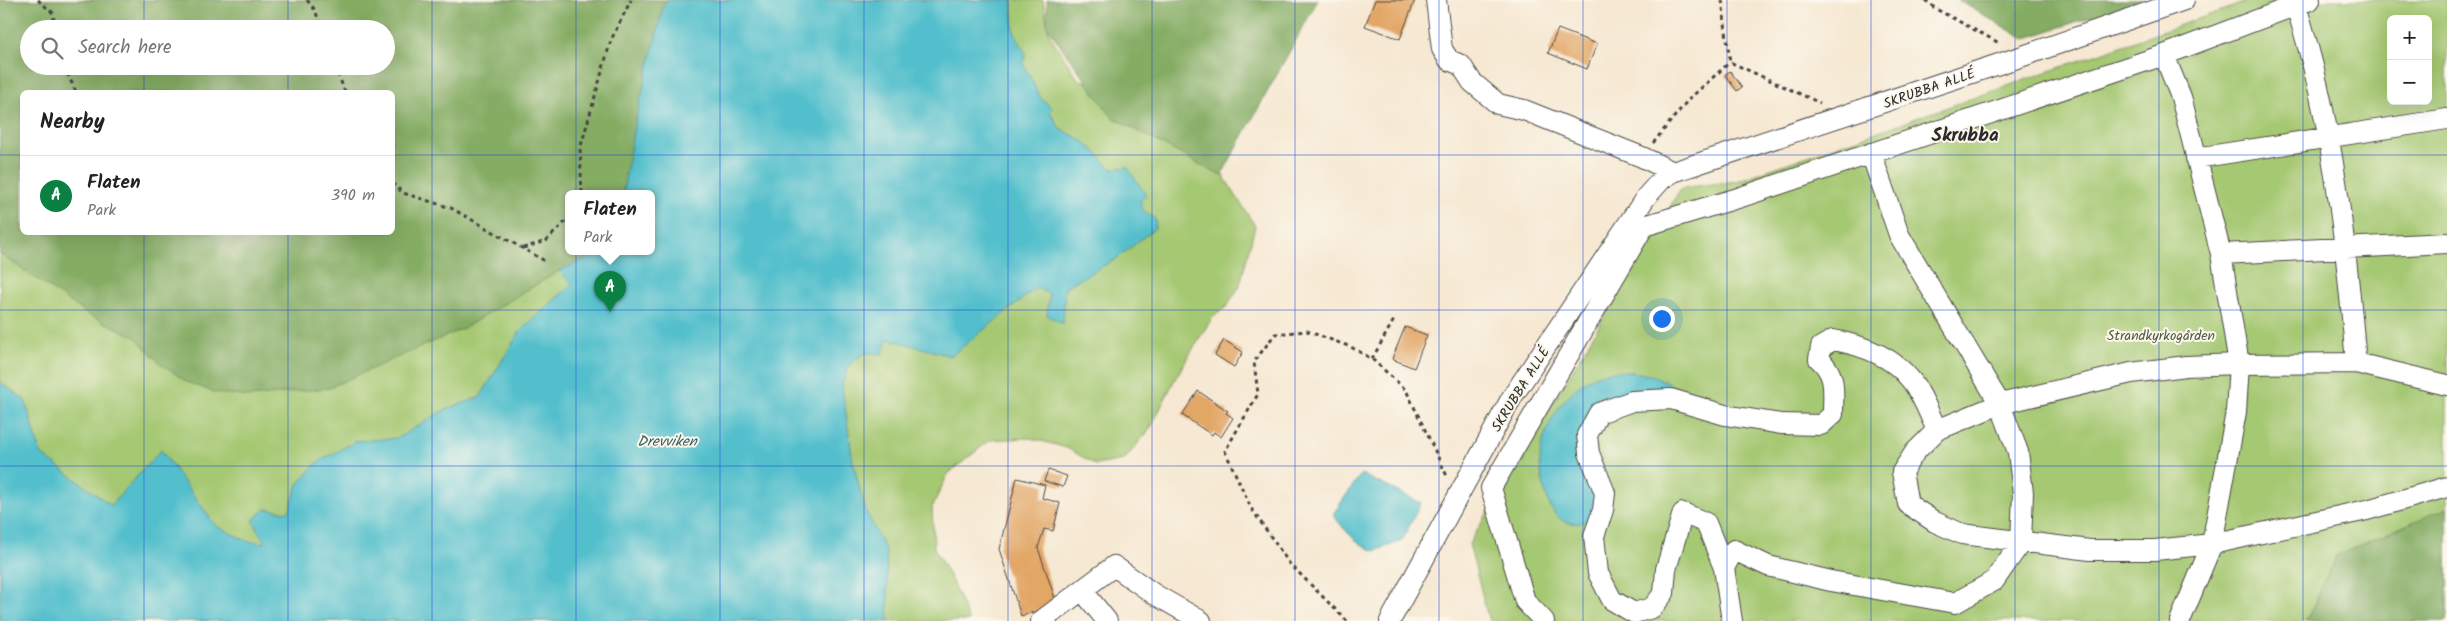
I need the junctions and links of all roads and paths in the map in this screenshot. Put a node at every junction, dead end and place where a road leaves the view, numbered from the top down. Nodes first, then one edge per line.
1 (38, 0) edge
2 (307, 0) edge
3 (632, 0) edge
4 (1436, 0) edge
5 (1722, 0) edge
6 (1925, 0) edge
7 (2184, 0) edge
8 (2303, 3) edge
9 (2142, 8) edge
10 (54, 20) edge
11 (319, 20) edge
12 (2164, 55) junction
13 (2024, 56) junction
14 (1730, 62) junction
15 (68, 75) edge
16 (338, 75) edge
17 (75, 90) edge
18 (344, 90) edge
19 (1847, 116) junction
20 (2447, 119) edge
21 (2329, 136) junction
22 (1871, 153) junction
23 (1642, 157) junction
24 (2196, 158) junction
25 (1673, 172) junction
26 (395, 186) edge
27 (582, 190) edge
28 (565, 222) edge
29 (2447, 243) edge
30 (2346, 248) junction
31 (522, 249) junction
32 (2220, 254) junction
33 (544, 262) dead end
34 (1395, 318) dead end
35 (1372, 360) junction
36 (2356, 363) junction
37 (2239, 364) junction
38 (2447, 385) edge
39 (2000, 404) junction
40 (1937, 430) junction
41 (2447, 487) edge
42 (1457, 498) junction
43 (2021, 542) junction
44 (2212, 544) junction
45 (1724, 568) junction
46 (1082, 590) junction
47 (1041, 621) edge
48 (1107, 621) edge
49 (1200, 621) edge
50 (1347, 621) edge
51 (1390, 621) edge
52 (1544, 621) edge
53 (1732, 621) edge
54 (2180, 621) edge

1 - 10 path
2 - 11 path
3 - 27 path
4 - 23 street
5 - 14 path
6 - 13 path
7 - 9 street, SKRUBBA ALLÉ
8 - 12 street
8 - 21 street
9 - 13 street, SKRUBBA ALLÉ
12 - 22 street
12 - 24 street
13 - 19 street, SKRUBBA ALLÉ
14 - 19 path
14 - 23 path
15 - 17 path
16 - 18 path
19 - 25 street, SKRUBBA ALLÉ
20 - 21 street
21 - 24 street
21 - 30 street
22 - 39 street
22 - 52 street
23 - 25 street
24 - 32 street
25 - 42 street, SKRUBBA ALLÉ
26 - 31 path
28 - 31 path
29 - 30 street
30 - 32 street
30 - 36 street
31 - 33 path
32 - 37 street
34 - 35 path
35 - 42 path
35 - 50 path
36 - 37 street
36 - 38 street
37 - 39 street
37 - 44 street
39 - 40 street
39 - 43 street
40 - 43 street
40 - 45 street
41 - 44 street
42 - 51 street, SKRUBBA ALLÉ
43 - 44 street
43 - 45 street
44 - 54 street
45 - 53 street
46 - 47 street
46 - 48 street
46 - 49 street

